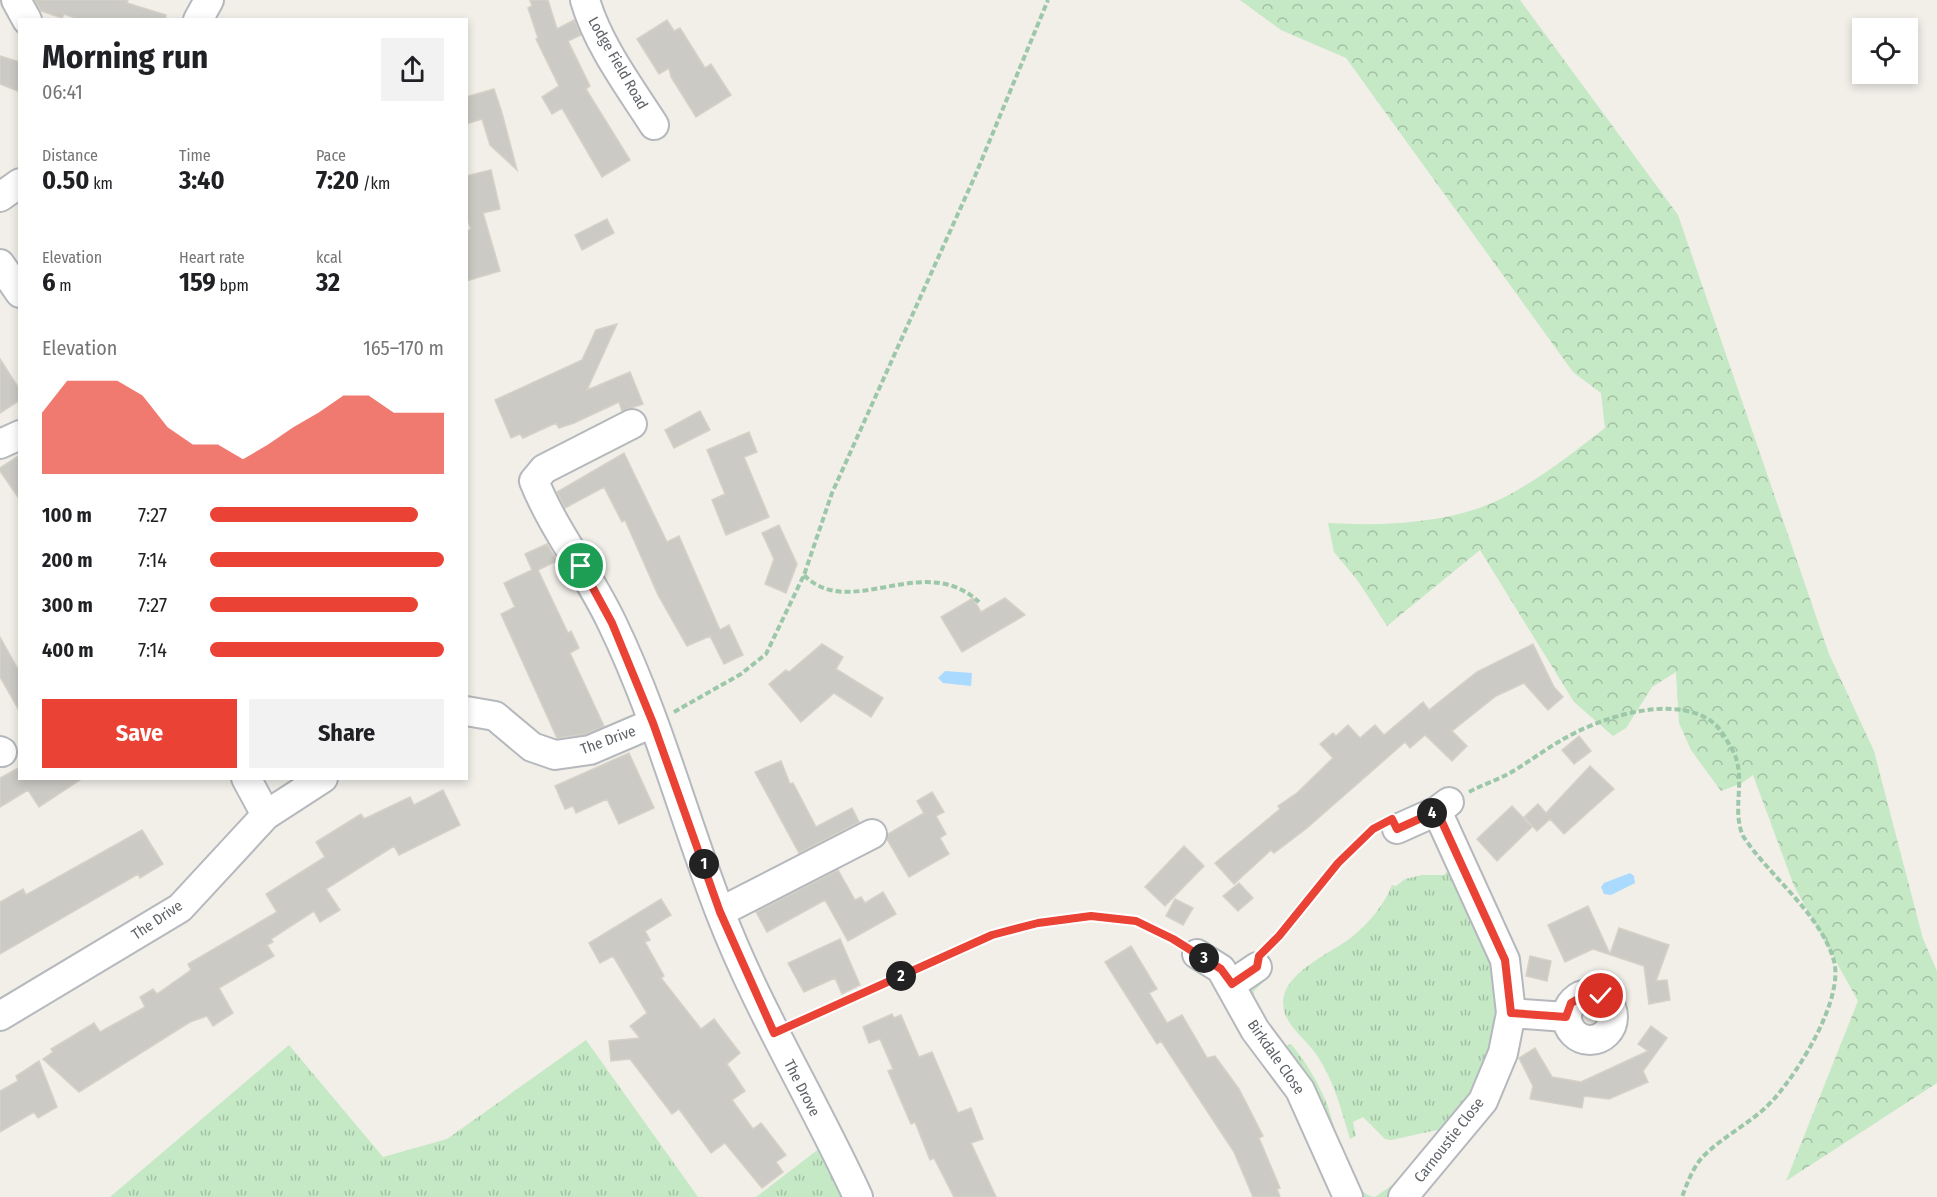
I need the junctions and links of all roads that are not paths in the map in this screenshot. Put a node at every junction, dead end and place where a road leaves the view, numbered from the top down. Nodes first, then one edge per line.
1 (16, 0) edge
2 (209, 0) edge
3 (587, 7) edge
4 (26, 18) edge
5 (199, 18) edge
6 (654, 125) dead end
7 (18, 184) edge
8 (0, 197) edge
9 (0, 264) edge
10 (18, 290) edge
11 (632, 424) dead end
12 (18, 436) edge
13 (0, 444) edge
14 (468, 711) edge
15 (653, 723) junction
16 (247, 780) edge
17 (320, 780) edge
18 (266, 815) junction
19 (1397, 829) road end
20 (872, 834) dead end
21 (720, 912) junction
22 (1197, 954) road end
23 (1257, 967) road end
24 (1232, 984) junction
25 (1511, 1013) junction
26 (0, 1016) edge
27 (1566, 1017) dead end
28 (858, 1197) edge
29 (1348, 1197) edge
30 (1403, 1197) edge

1 - 4 street
2 - 5 street
3 - 6 street, Lodge Field Road
7 - 8 street
9 - 10 street
11 - 15 street, The Drove
12 - 13 street
14 - 15 street, The Drive
15 - 21 street, The Drove
16 - 18 street
17 - 18 street, The Drive
18 - 26 street, The Drive
19 - 25 street, Carnoustie Close
20 - 21 street
21 - 28 street, The Drove
22 - 24 street, Birkdale Close
23 - 24 street
24 - 29 street, Birkdale Close
25 - 27 street
25 - 30 street, Carnoustie Close

